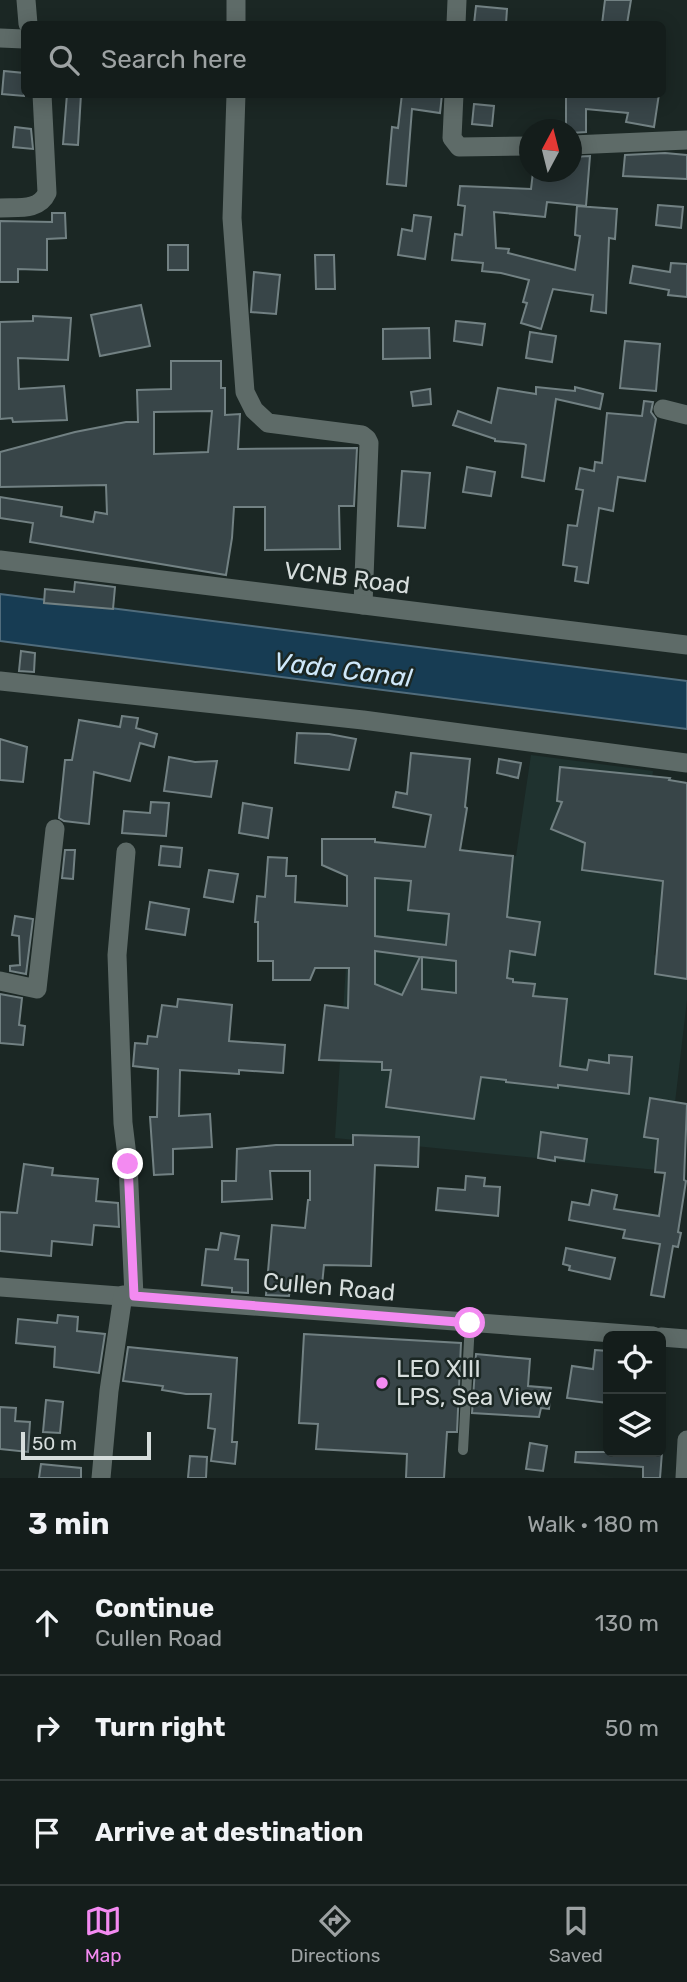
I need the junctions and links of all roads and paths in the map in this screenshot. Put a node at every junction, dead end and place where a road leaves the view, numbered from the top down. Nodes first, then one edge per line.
1 (26, 0) edge
2 (236, 0) edge
3 (457, 0) edge
4 (28, 21) edge
5 (236, 21) edge
6 (456, 21) edge
7 (0, 38) edge
8 (21, 40) edge
9 (43, 98) edge
10 (236, 98) edge
11 (454, 98) edge
12 (687, 140) edge
13 (582, 145) edge
14 (519, 146) edge
15 (0, 208) edge
16 (663, 409) dead end
17 (687, 415) edge
18 (0, 560) edge
19 (363, 605) junction
20 (687, 645) edge
21 (0, 681) edge
22 (687, 763) edge
23 (55, 830) dead end
24 (125, 852) dead end
25 (0, 981) edge
26 (0, 1287) edge
27 (129, 1296) junction
28 (470, 1323) junction
29 (603, 1332) edge
30 (666, 1337) edge
31 (687, 1339) edge
32 (687, 1440) edge
33 (463, 1450) dead end
34 (101, 1478) edge
35 (685, 1478) edge

1 - 4 main road
2 - 5 main road
3 - 6 main road
7 - 8 main road
9 - 15 main road
10 - 19 main road
11 - 14 main road
12 - 13 main road
16 - 17 main road
18 - 19 main road, VCNB Road
19 - 20 main road, VCNB Road
21 - 22 main road
23 - 25 main road
24 - 27 main road
26 - 27 main road, Cullen Road
27 - 28 main road, Cullen Road
27 - 34 main road
28 - 29 main road, Cullen Road
28 - 33 lane
30 - 31 main road
32 - 35 main road

